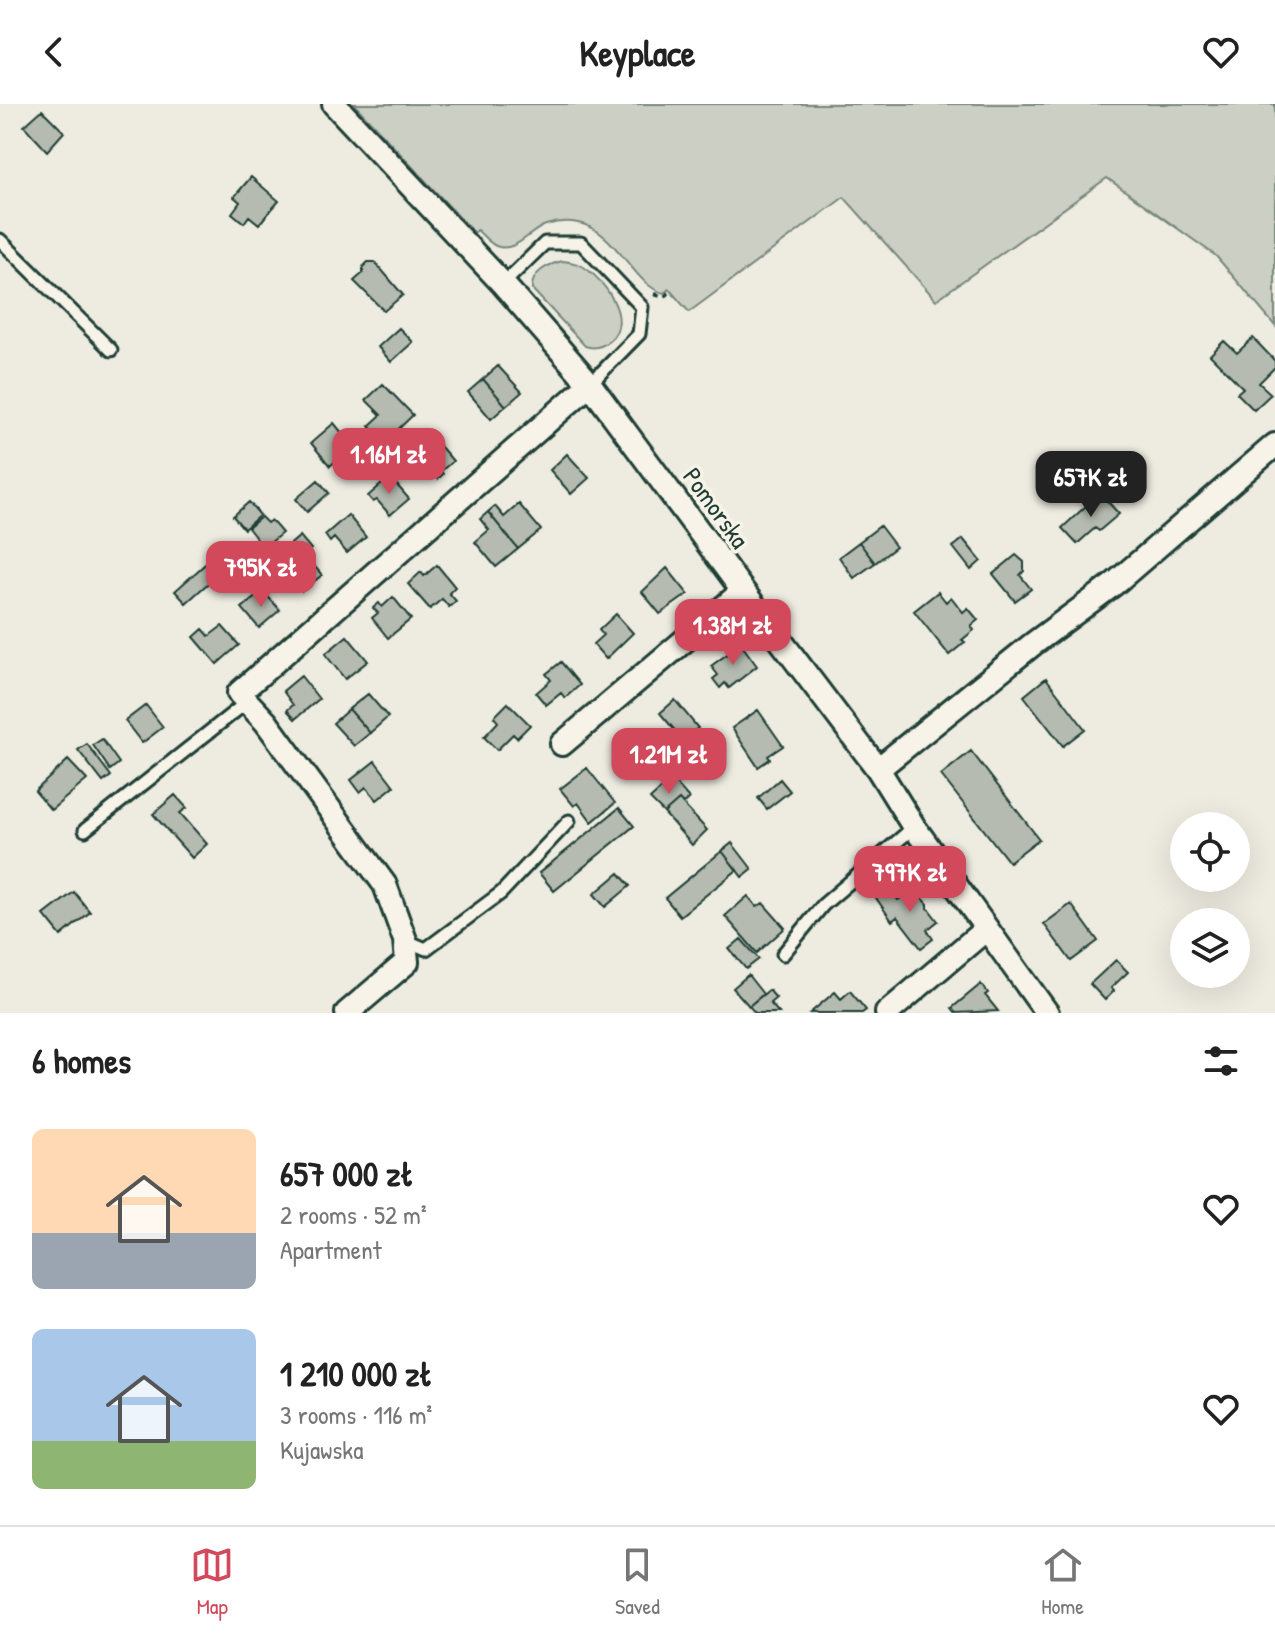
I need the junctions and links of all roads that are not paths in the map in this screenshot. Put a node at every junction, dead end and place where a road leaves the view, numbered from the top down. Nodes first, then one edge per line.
1 (334, 104) edge
2 (0, 240) edge
3 (503, 284) junction
4 (111, 350) dead end
5 (590, 384) junction
6 (1275, 445) edge
7 (743, 591) junction
8 (243, 697) junction
9 (562, 744) dead end
10 (878, 769) junction
11 (569, 821) dead end
12 (914, 827) junction
13 (85, 830) dead end
14 (985, 930) junction
15 (405, 940) junction
16 (783, 954) dead end
17 (347, 1013) edge
18 (887, 1013) edge
19 (1047, 1013) edge

1 - 3 street, Pomorska
2 - 4 lane
3 - 5 street, Pomorska
3 - 5 lane
5 - 7 street, Pomorska
5 - 8 street
6 - 10 street
7 - 9 street
7 - 10 street, Pomorska
8 - 13 lane
8 - 15 street
10 - 12 street, Pomorska
11 - 15 lane
12 - 14 street, Pomorska
12 - 16 lane
14 - 18 street
14 - 19 street, Pomorska
15 - 17 street

